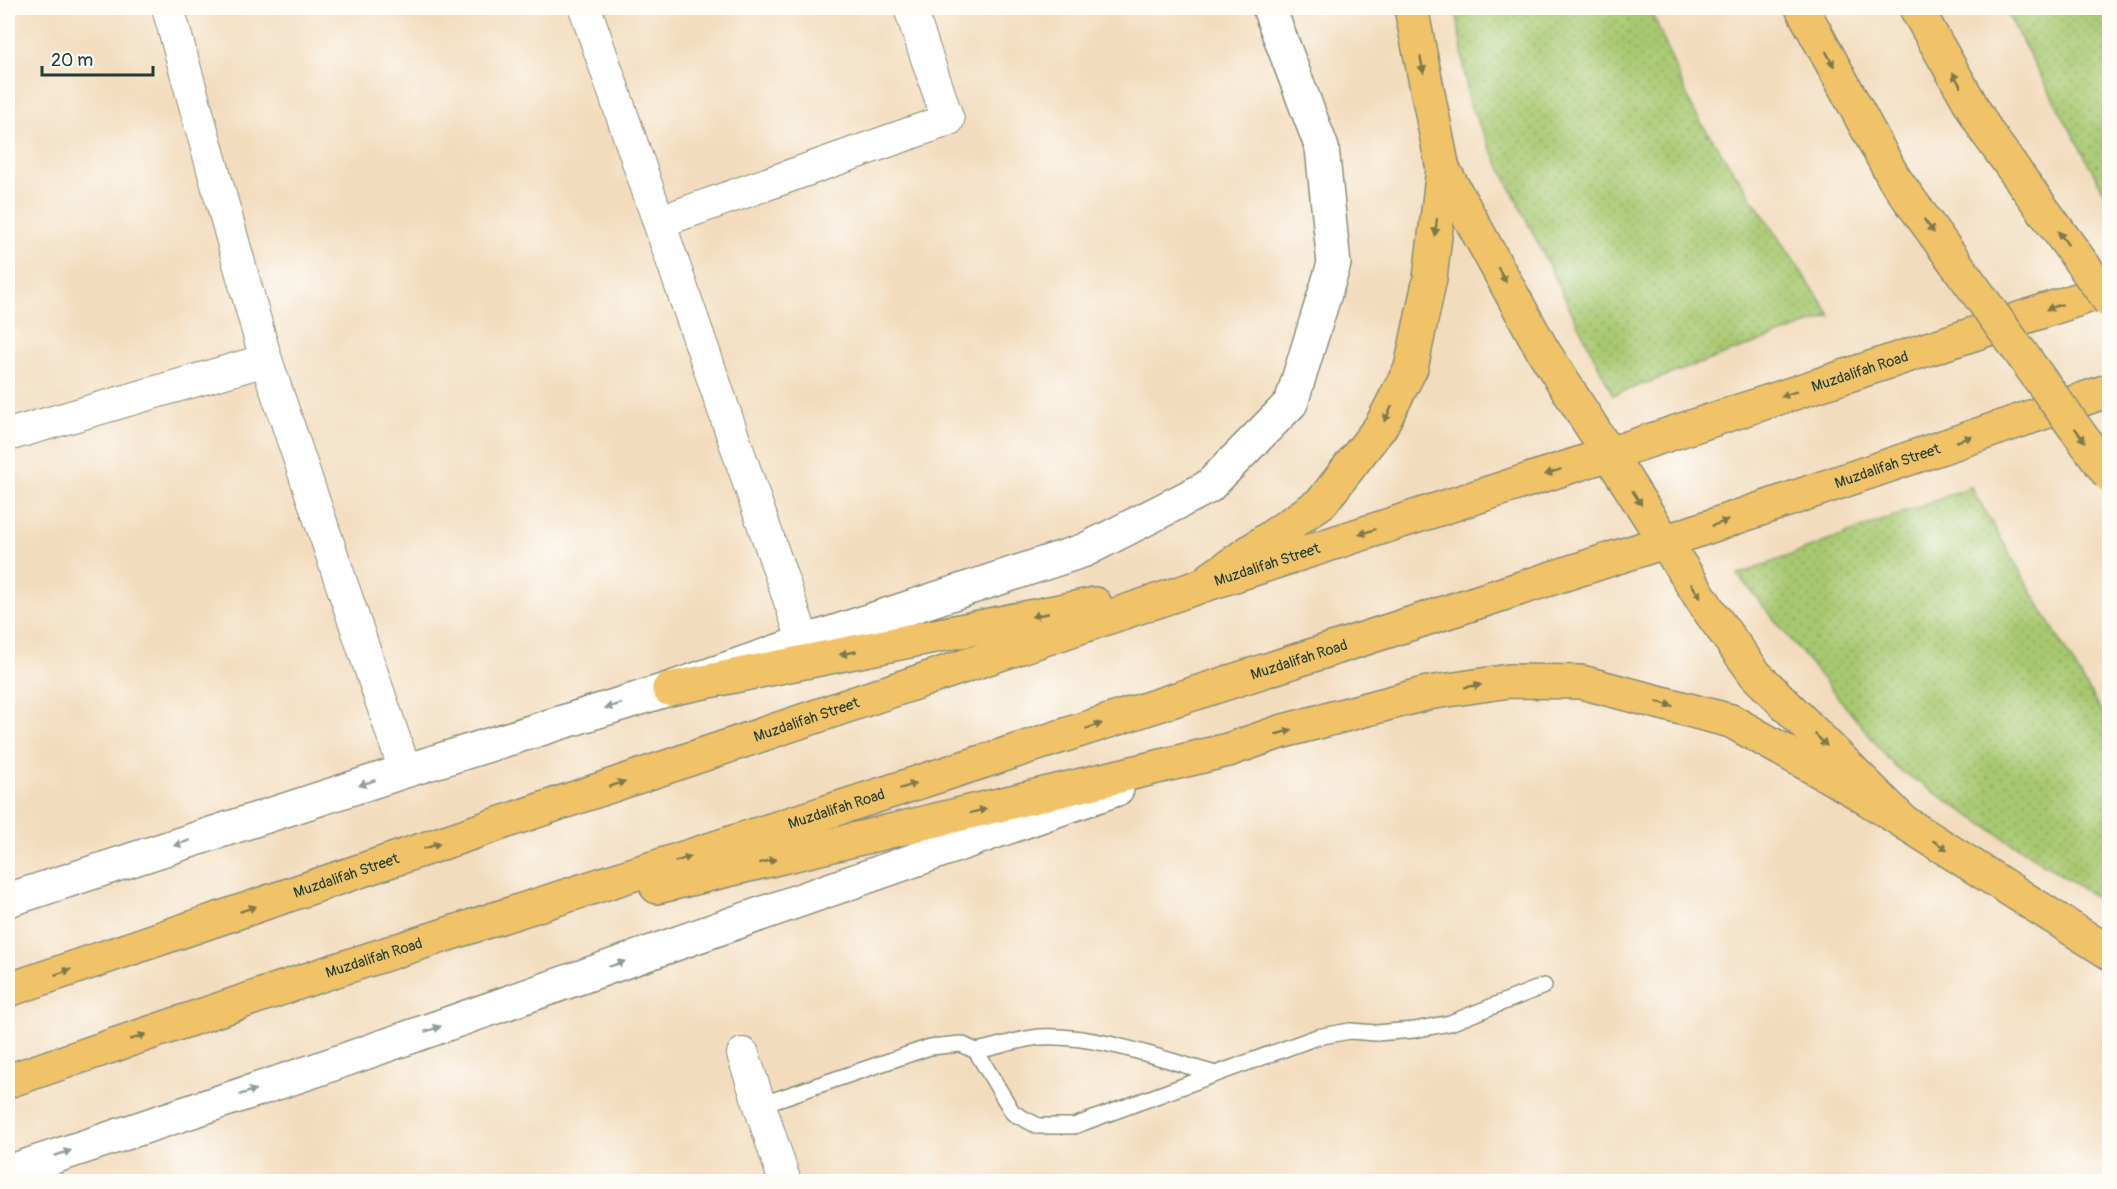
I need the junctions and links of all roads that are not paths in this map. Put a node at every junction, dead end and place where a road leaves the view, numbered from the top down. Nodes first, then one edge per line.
1 (168, 8) edge
2 (585, 8) edge
3 (910, 8) edge
4 (1269, 8) edge
5 (1411, 8) edge
6 (1802, 8) edge
7 (1916, 8) edge
8 (1443, 169) junction
9 (659, 222) junction
10 (2109, 289) edge
11 (2109, 302) edge
12 (266, 360) junction
13 (2109, 390) edge
14 (8, 435) edge
15 (1609, 454) junction
16 (2109, 476) edge
17 (1664, 542) junction
18 (1201, 586) junction
19 (804, 642) junction
20 (669, 689) junction
21 (1228, 750) junction
22 (405, 771) junction
23 (1904, 822) junction
24 (8, 900) edge
25 (2109, 953) edge
26 (324, 974) junction
27 (1544, 986) dead end
28 (8, 990) edge
29 (976, 1052) junction
30 (743, 1054) dead end
31 (83, 1056) junction
32 (1216, 1074) junction
33 (8, 1081) edge
34 (8, 1101) edge
35 (760, 1105) junction
36 (8, 1172) edge
37 (785, 1182) edge

1 - 12 street
2 - 9 street
3 - 9 street
4 - 19 street
5 -> 8 main road
6 -> 16 main road, bridge
11 -> 7 main road, bridge
8 -> 15 main road
8 -> 18 main road
9 - 19 street
10 -> 15 main road, Muzdalifah Road
12 - 14 street
12 - 22 street
17 -> 13 main road, Muzdalifah Street
15 -> 17 main road
15 -> 18 main road, Muzdalifah Street
17 -> 23 main road
26 -> 17 main road, Muzdalifah Road
18 -> 20 main road
28 -> 18 main road, Muzdalifah Street
19 - 20 street
20 -> 22 street
21 -> 23 main road
26 -> 21 main road
36 -> 21 street
22 -> 24 street
23 -> 25 main road
31 -> 26 main road, Muzdalifah Road
27 - 32 lane
29 - 32 lane
29 - 32 lane
29 - 35 lane
30 - 35 street
31 - 33 main road, Muzdalifah Road
31 - 34 main road
35 - 37 street

